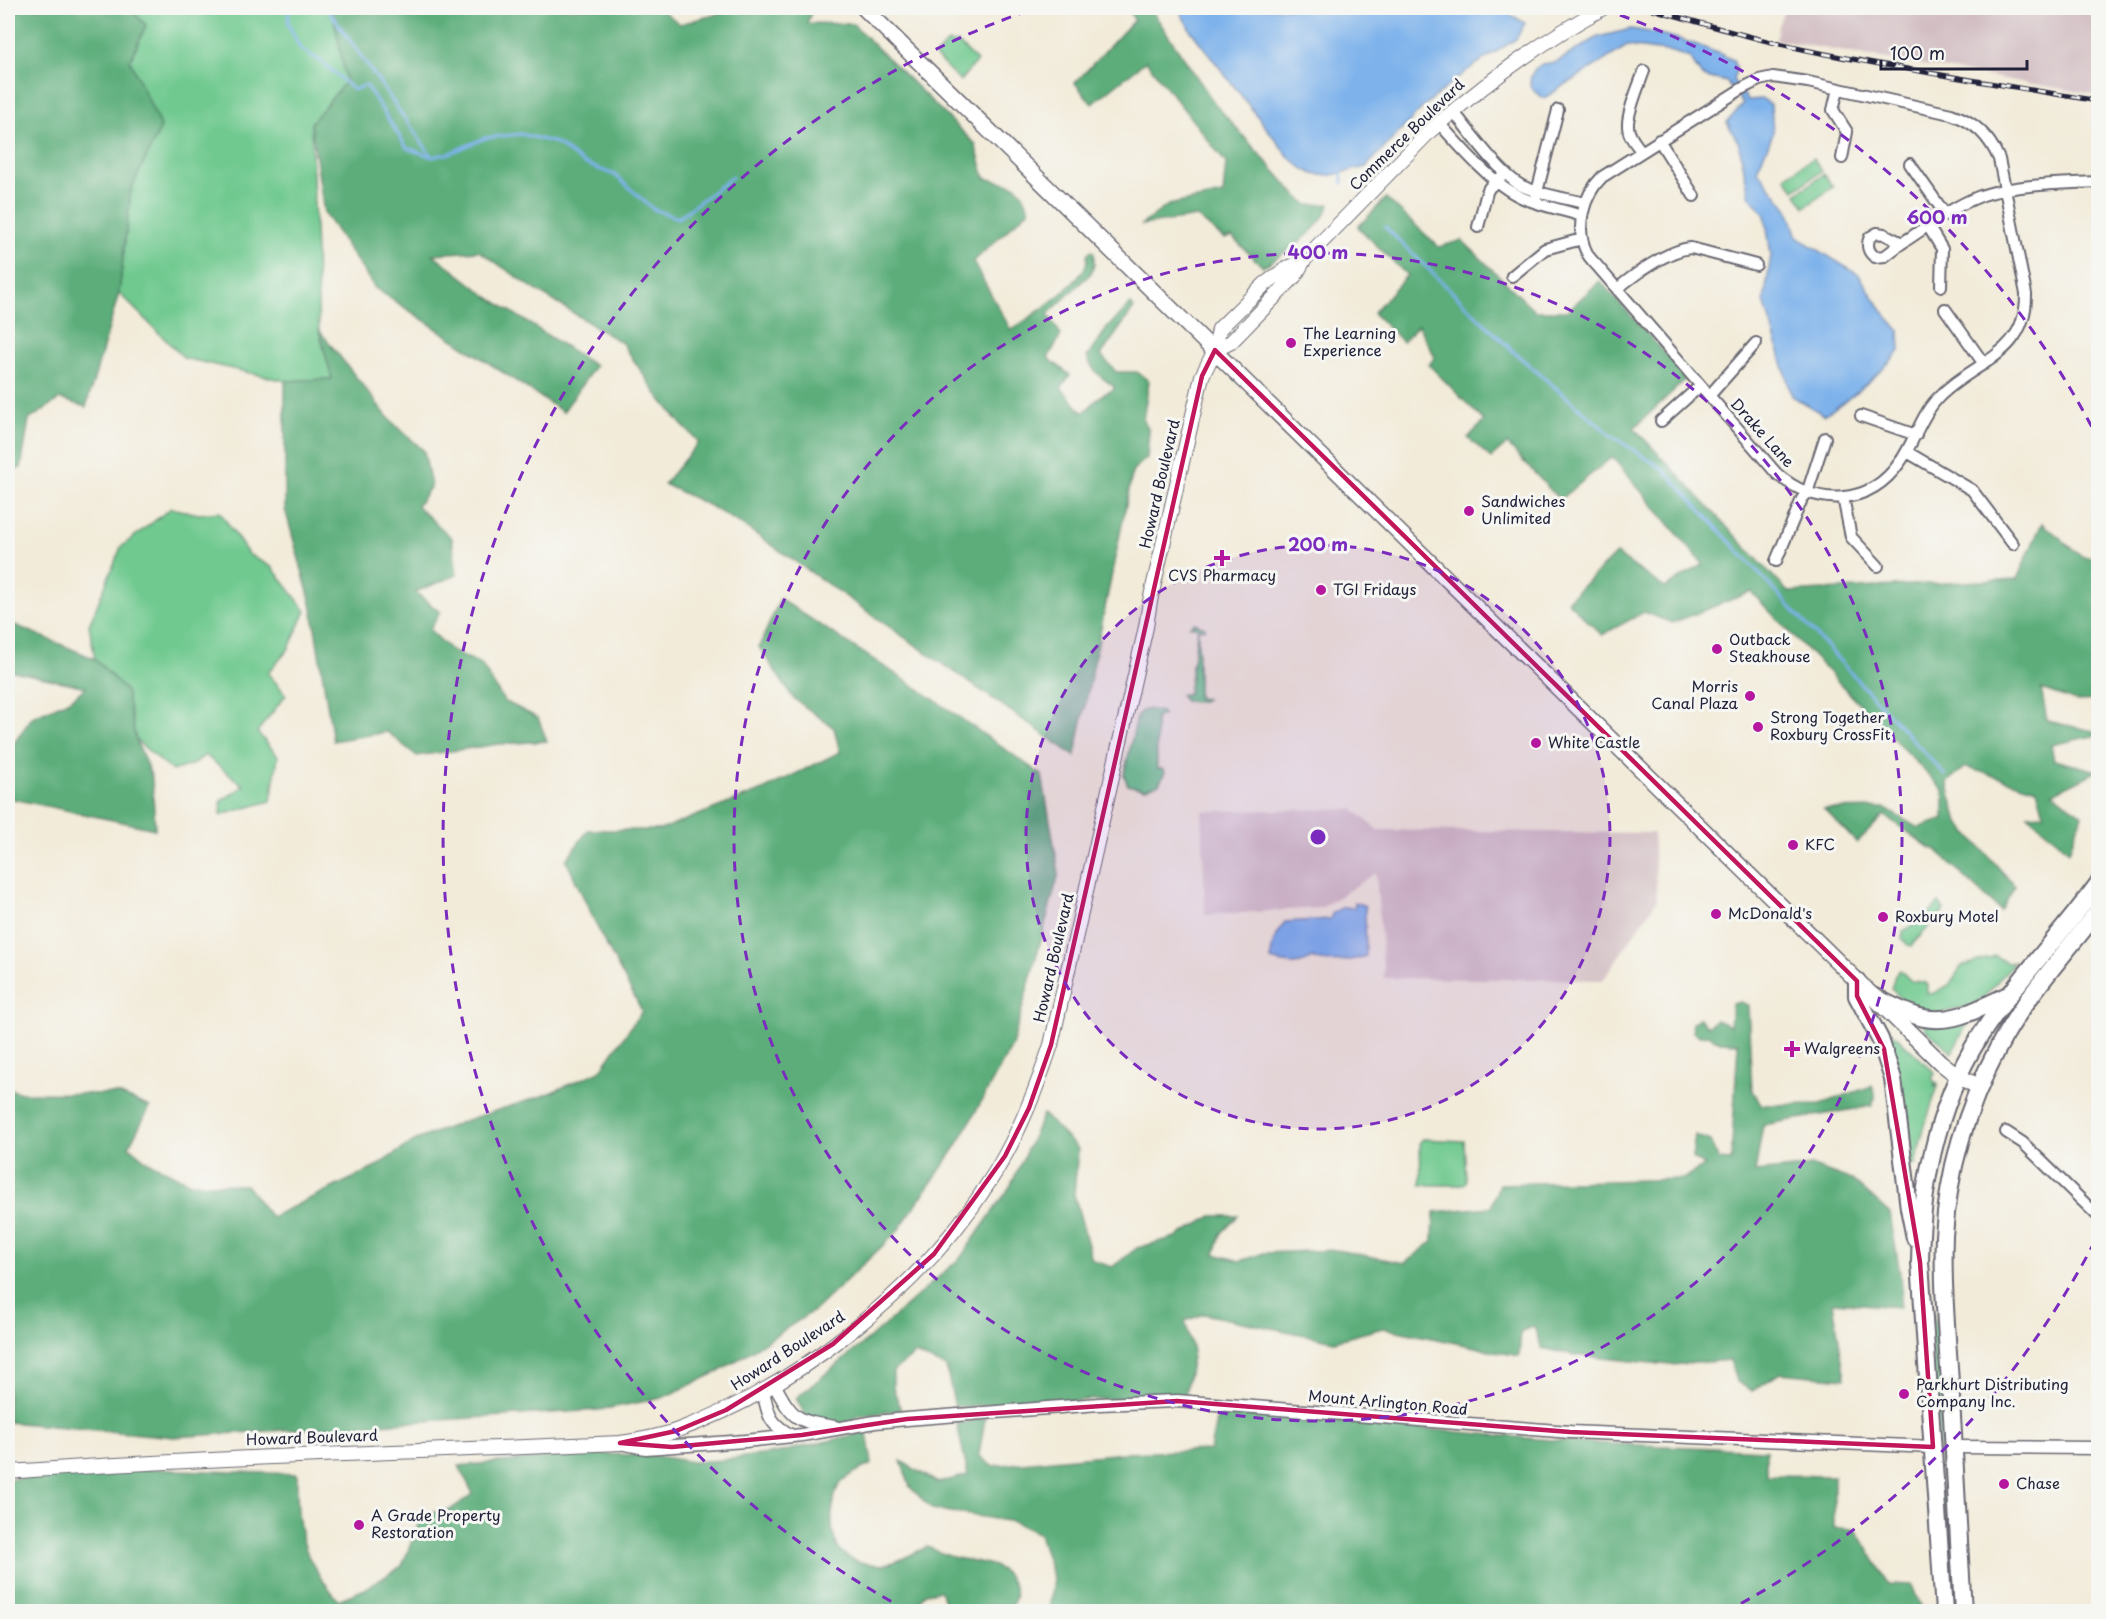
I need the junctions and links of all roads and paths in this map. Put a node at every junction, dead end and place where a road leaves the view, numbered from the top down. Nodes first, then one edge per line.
1 (864, 8) edge
2 (1603, 8) edge
3 (1644, 72) dead end
4 (1838, 89) junction
5 (1558, 110) dead end
6 (1453, 111) junction
7 (1439, 123) junction
8 (1659, 140) junction
9 (1641, 151) junction
10 (1842, 158) dead end
11 (1910, 164) dead end
12 (1506, 173) junction
13 (1496, 180) junction
14 (2098, 182) edge
15 (2004, 191) junction
16 (1694, 196) dead end
17 (1536, 197) junction
18 (1585, 204) junction
19 (1946, 214) junction
20 (1582, 216) junction
21 (1928, 226) junction
22 (1478, 227) dead end
23 (1582, 239) junction
24 (1902, 243) dead end
25 (1756, 266) dead end
26 (1512, 276) dead end
27 (1941, 286) dead end
28 (1617, 289) junction
29 (1945, 309) dead end
30 (1756, 343) dead end
31 (1215, 350) junction
32 (1984, 364) junction
33 (1700, 386) junction
34 (1709, 396) junction
35 (1861, 416) dead end
36 (1661, 421) dead end
37 (1916, 435) junction
38 (1825, 438) dead end
39 (1907, 452) junction
40 (1807, 493) junction
41 (1843, 497) junction
42 (2013, 544) dead end
43 (1776, 561) dead end
44 (1878, 566) dead end
45 (2098, 884) edge
46 (2098, 911) edge
47 (1857, 981) junction
48 (2009, 994) junction
49 (1872, 996) junction
50 (1958, 1076) junction
51 (1979, 1087) junction
52 (2006, 1132) dead end
53 (2098, 1216) edge
54 (1920, 1262) junction
55 (769, 1387) junction
56 (842, 1428) junction
57 (792, 1436) junction
58 (620, 1443) junction
59 (1933, 1447) junction
60 (1954, 1447) junction
61 (2098, 1448) edge
62 (8, 1472) edge
63 (1944, 1611) edge
64 (1963, 1611) edge

1 - 31 main road
2 - 6 main road, Commerce Boulevard
3 - 9 street
4 - 8 street, Drake Lane
4 - 10 street
4 - 15 street, Drake Lane
5 - 17 street
6 - 7 main road, Commerce Boulevard
6 - 12 street
7 - 13 street
7 - 31 main road, Commerce Boulevard
8 - 9 street, Drake Lane
8 - 16 street
9 - 18 street, Drake Lane
11 - 19 street
12 - 13 street
12 - 17 street
13 - 17 street
13 - 22 street
14 - 15 street
15 - 19 street
15 - 32 street, Drake Lane
17 - 18 street
17 - 20 street
18 - 20 street, Drake Lane
19 - 21 street
20 - 23 street, Drake Lane
21 - 24 street
21 - 27 street
23 - 26 street
23 - 28 street, Drake Lane
25 - 28 street
28 - 33 street, Drake Lane
29 - 32 street
30 - 34 street
31 - 47 main road
31 - 55 main road, Howard Boulevard
32 - 37 street, Drake Lane
33 - 34 street, Drake Lane
33 - 36 street
34 - 40 street, Drake Lane
35 - 37 street
37 - 39 street, Drake Lane
38 - 40 street
39 - 41 street, Drake Lane
39 - 42 street
40 - 41 street, Drake Lane
40 - 43 street
41 - 44 street
45 - 48 highway
46 - 51 highway
47 - 49 main road
47 - 54 highway
48 - 49 highway
48 - 50 highway
49 - 50 main road
50 - 51 main road
50 - 54 highway
51 - 60 highway
52 - 53 street
54 - 59 highway
55 - 56 street, Mount Arlington Road
55 - 57 street
55 - 58 main road, Howard Boulevard
56 - 57 street, Mount Arlington Road
56 - 59 street, Mount Arlington Road
57 - 58 street, Mount Arlington Road
58 - 62 main road, Howard Boulevard
59 - 63 highway
60 - 61 street
60 - 64 highway

